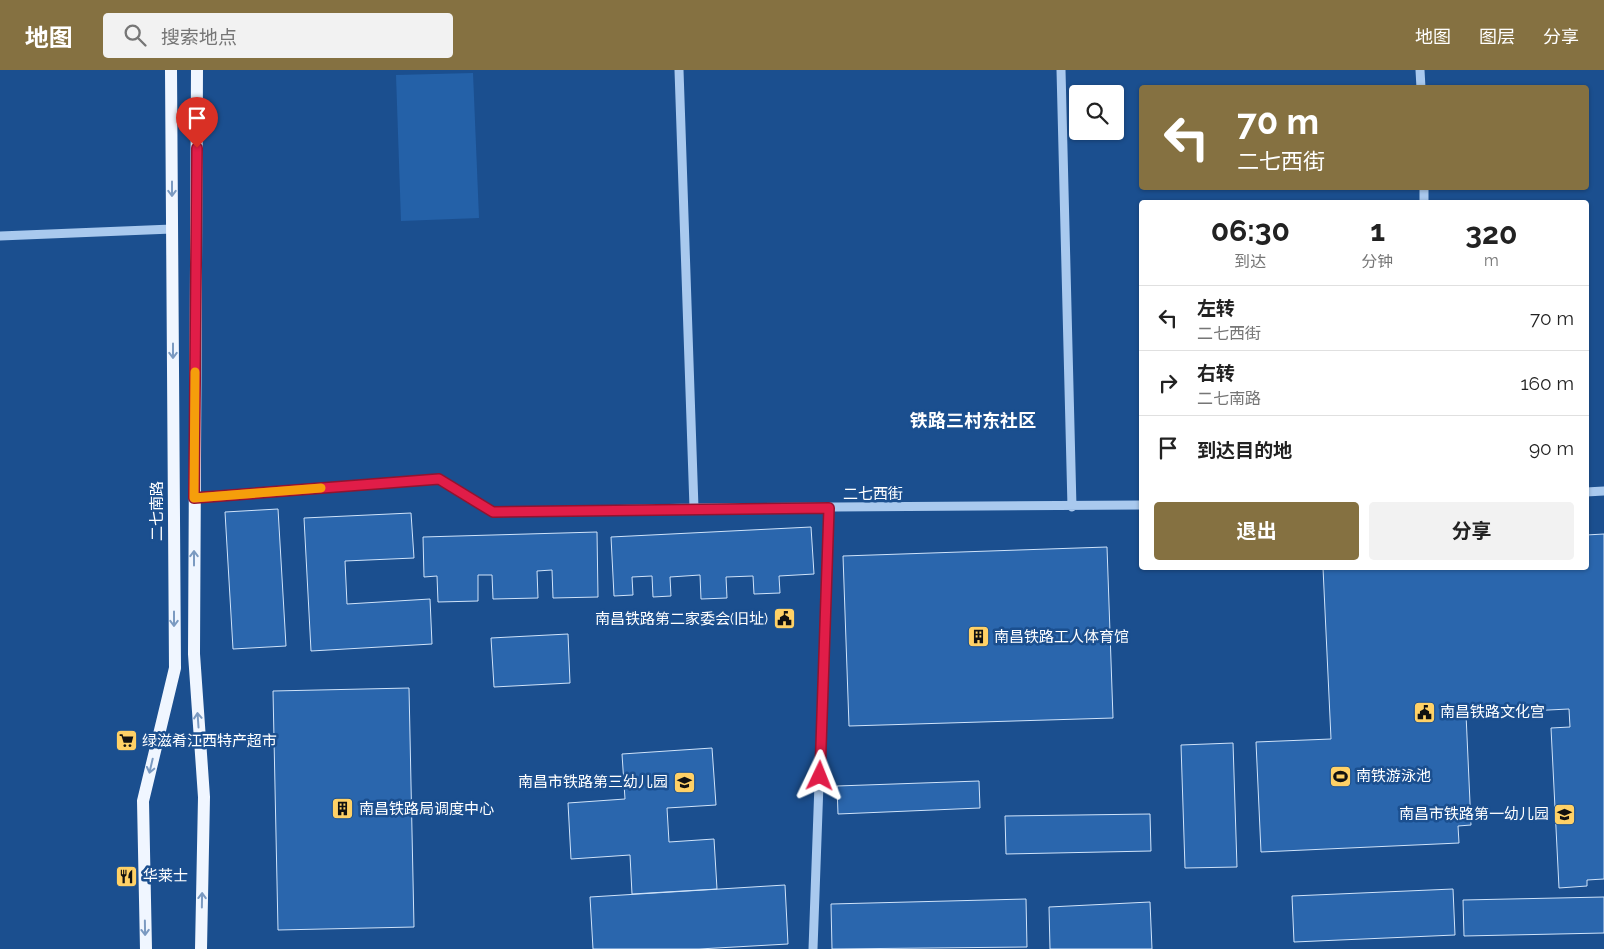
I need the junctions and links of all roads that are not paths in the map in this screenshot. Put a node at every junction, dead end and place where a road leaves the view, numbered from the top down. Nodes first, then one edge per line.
1 (171, 70) edge
2 (197, 70) edge
3 (679, 70) edge
4 (1061, 70) edge
5 (1420, 70) edge
6 (1421, 85) edge
7 (172, 229) junction
8 (0, 236) edge
9 (1589, 492) edge
10 (1604, 492) edge
11 (194, 498) junction
12 (1139, 505) edge
13 (1072, 507) junction
14 (694, 508) junction
15 (829, 508) junction
16 (146, 949) edge
17 (201, 949) edge
18 (813, 949) edge

1 -> 7 main road, 二七南路
2 - 11 main road
3 - 14 street
4 - 13 street
5 - 6 street
7 - 8 street
7 -> 16 main road, 二七南路
9 - 10 street
11 - 14 street, 二七西街
17 -> 11 main road
12 - 13 street, 二七西街
13 - 15 street, 二七西街
14 - 15 street, 二七西街
15 - 18 street

